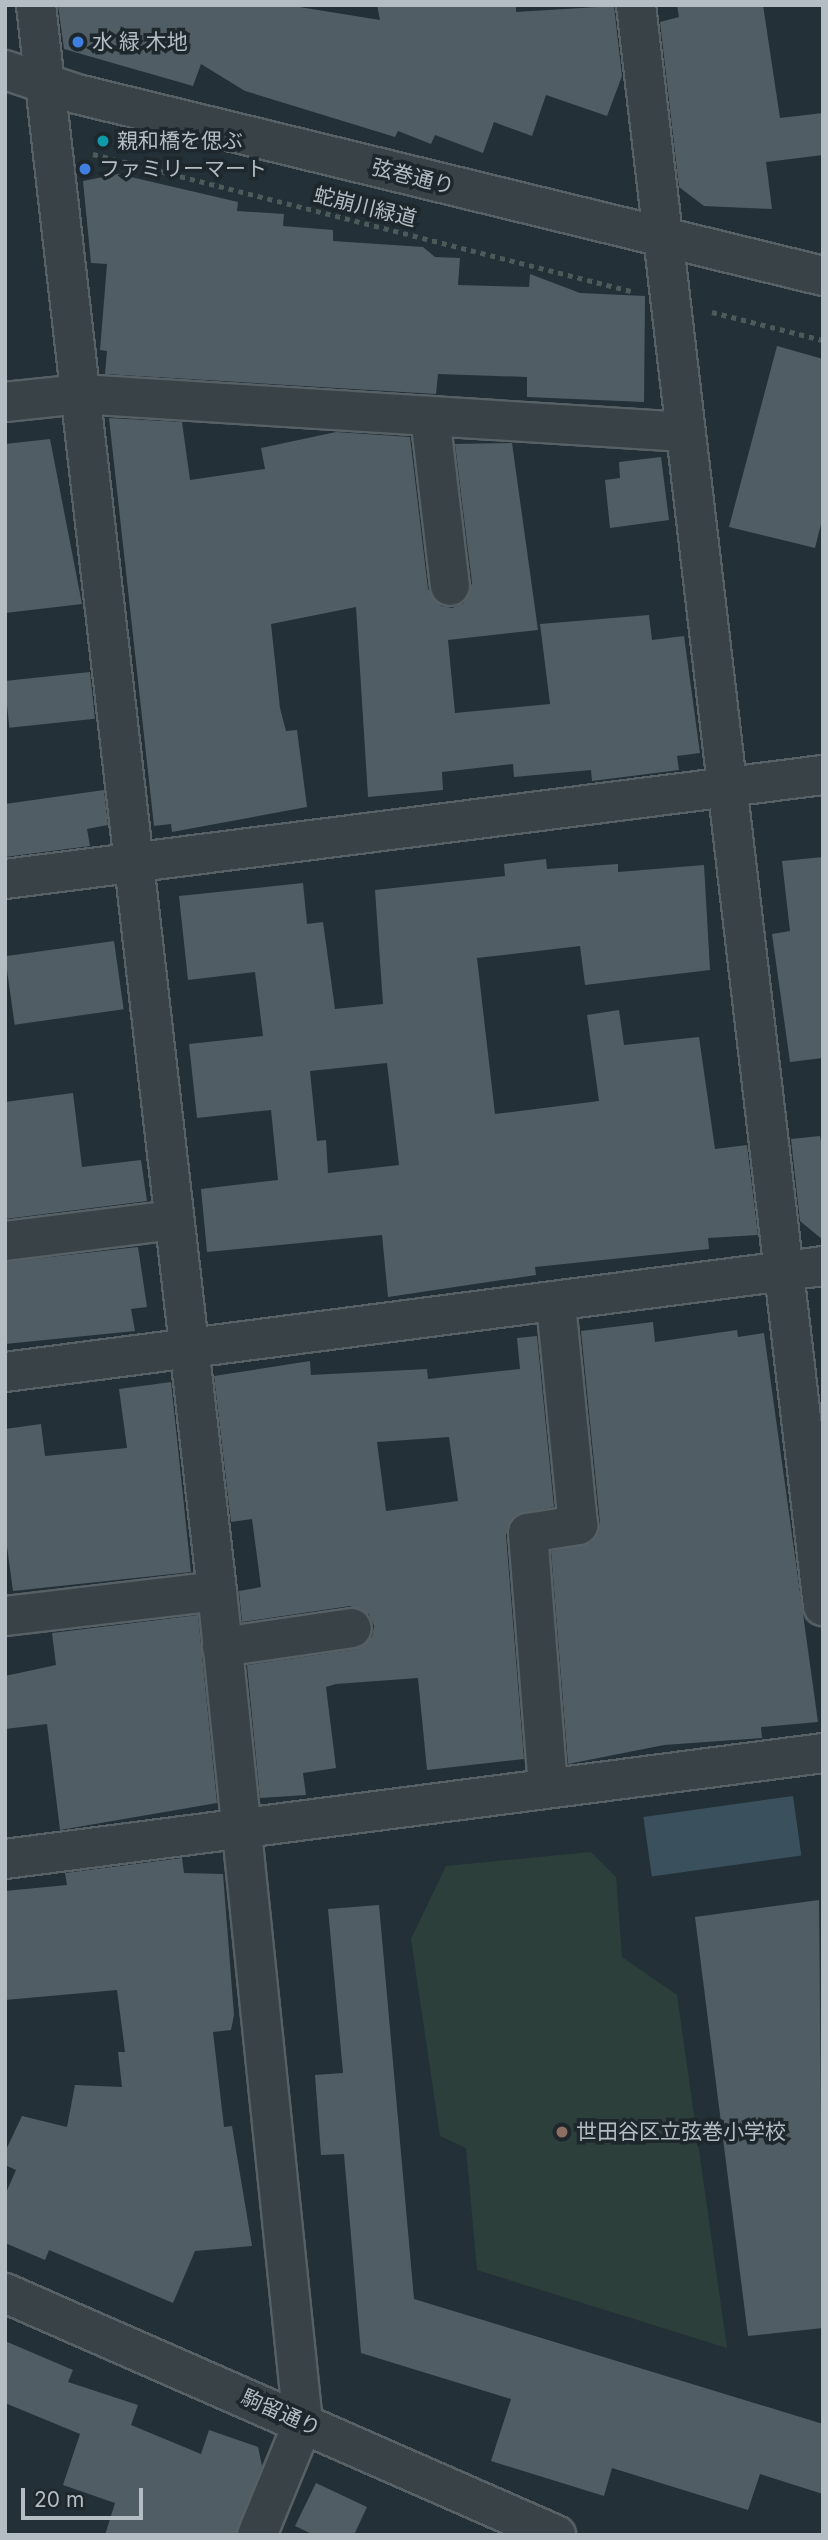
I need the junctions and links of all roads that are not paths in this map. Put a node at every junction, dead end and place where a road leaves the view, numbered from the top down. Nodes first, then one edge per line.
1 (36, 5) edge
2 (636, 5) edge
3 (5, 70) edge
4 (45, 83) junction
5 (664, 239) junction
6 (823, 276) edge
7 (80, 394) junction
8 (5, 402) edge
9 (430, 416) junction
10 (685, 432) junction
11 (450, 586) dead end
12 (823, 775) edge
13 (729, 787) junction
14 (133, 861) junction
15 (5, 879) edge
16 (174, 1220) junction
17 (5, 1241) edge
18 (823, 1266) edge
19 (782, 1272) junction
20 (555, 1303) junction
21 (186, 1348) junction
22 (5, 1372) edge
23 (217, 1591) junction
24 (823, 1606) edge
25 (5, 1616) edge
26 (352, 1628) dead end
27 (222, 1647) junction
28 (823, 1754) edge
29 (548, 1787) junction
30 (238, 1828) junction
31 (5, 1859) edge
32 (5, 2293) edge
33 (303, 2423) junction
34 (257, 2535) edge
35 (556, 2535) edge

1 - 4 street
2 - 5 street
3 - 4 street, 弦巻通り
4 - 5 street, 弦巻通り
4 - 7 street
5 - 6 street, 弦巻通り
5 - 10 street
7 - 8 street
7 - 9 street
7 - 14 street
9 - 10 street
9 - 11 street
10 - 13 street
12 - 13 street
13 - 14 street
13 - 19 street
14 - 15 street
14 - 16 street
16 - 17 street
16 - 21 street
18 - 19 street
19 - 20 street
19 - 24 street
20 - 21 street
20 - 29 street
21 - 22 street
21 - 23 street
23 - 25 street
23 - 27 street
26 - 27 street
27 - 30 street
28 - 29 street
29 - 30 street
30 - 31 street
30 - 33 street
32 - 33 street, 駒留通り
33 - 34 street
33 - 35 street, 駒留通り

